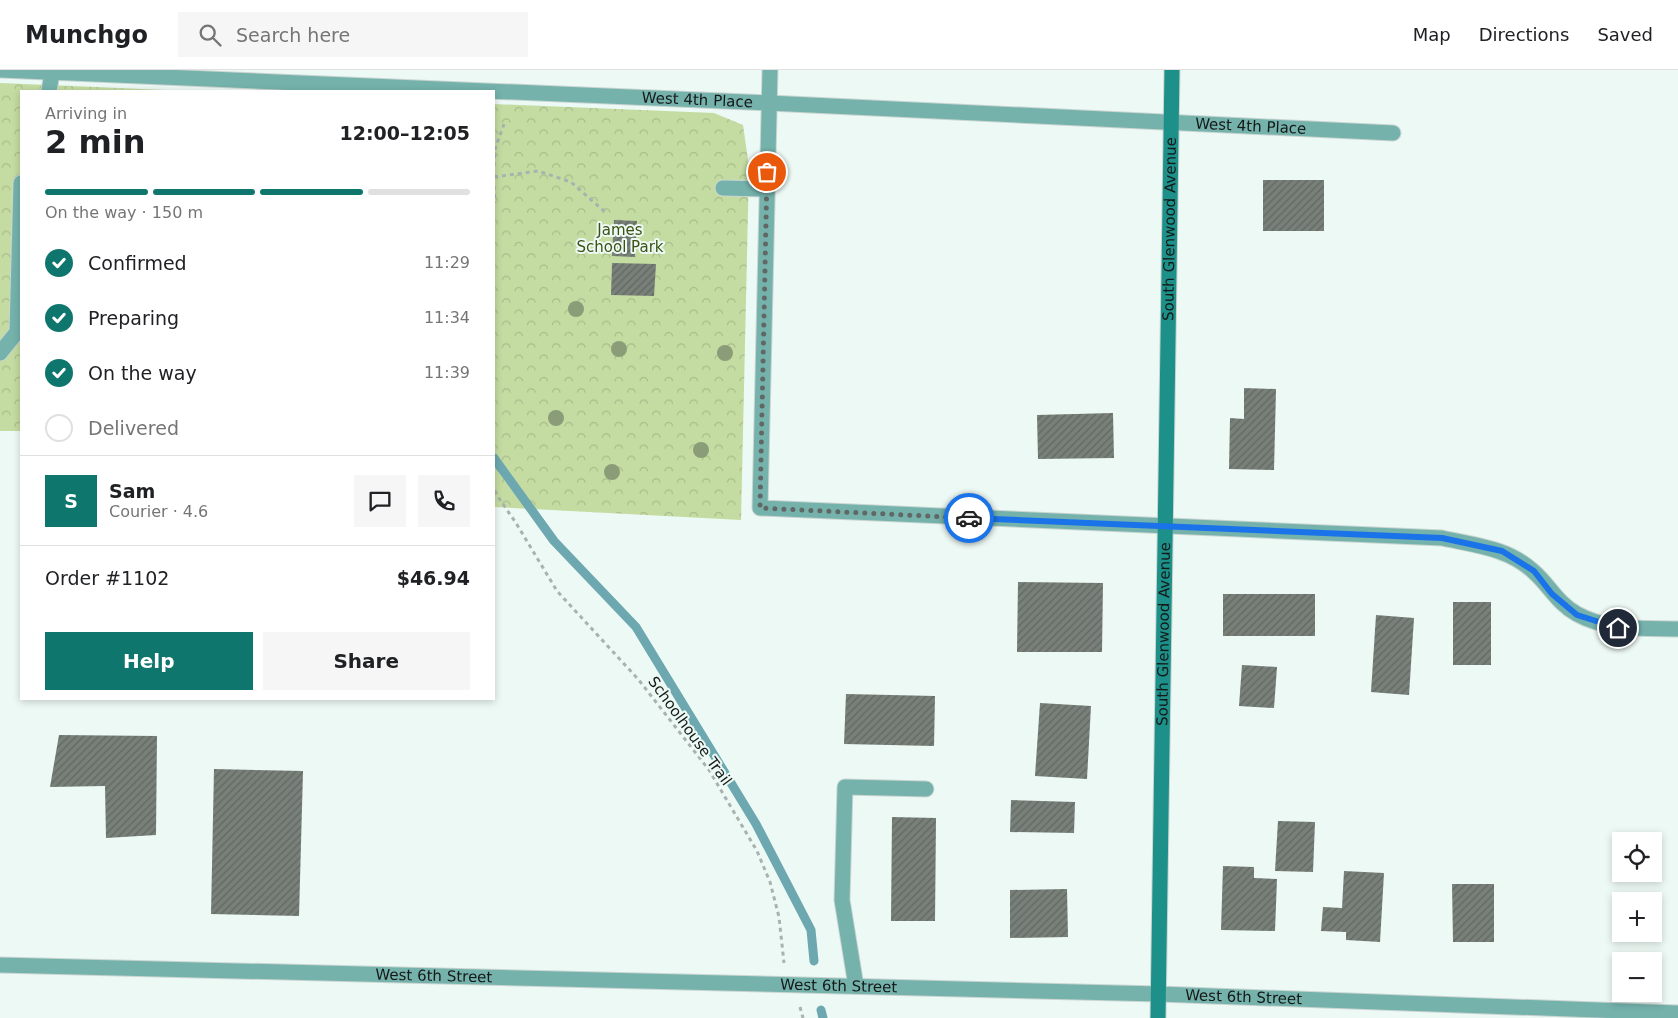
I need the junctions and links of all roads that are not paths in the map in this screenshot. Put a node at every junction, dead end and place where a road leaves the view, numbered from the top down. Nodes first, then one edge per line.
1 (0, 70) edge
2 (770, 70) edge
3 (1172, 70) edge
4 (52, 73) junction
5 (49, 90) edge
6 (458, 90) edge
7 (495, 92) edge
8 (769, 103) junction
9 (1170, 123) junction
10 (1393, 133) dead end
11 (723, 188) dead end
12 (766, 189) junction
13 (20, 220) edge
14 (0, 353) edge
15 (1166, 527) junction
16 (1678, 629) edge
17 (926, 789) dead end
18 (0, 965) edge
19 (856, 986) junction
20 (1158, 994) junction
21 (1678, 1013) edge
22 (1158, 1018) edge

1 - 4 street, West 4th Place
2 - 8 street
3 - 9 street, South Glenwood Avenue
4 - 5 street
4 - 6 street, West 4th Place
7 - 8 street, West 4th Place
8 - 9 street, West 4th Place
8 - 12 street
9 - 10 street, West 4th Place
9 - 15 street, South Glenwood Avenue
11 - 12 street
12 - 15 street
13 - 14 street
15 - 16 street
15 - 20 street, South Glenwood Avenue
17 - 19 street
18 - 19 street, West 6th Street
19 - 20 street, West 6th Street
20 - 21 street, West 6th Street
20 - 22 street, South Glenwood Avenue

